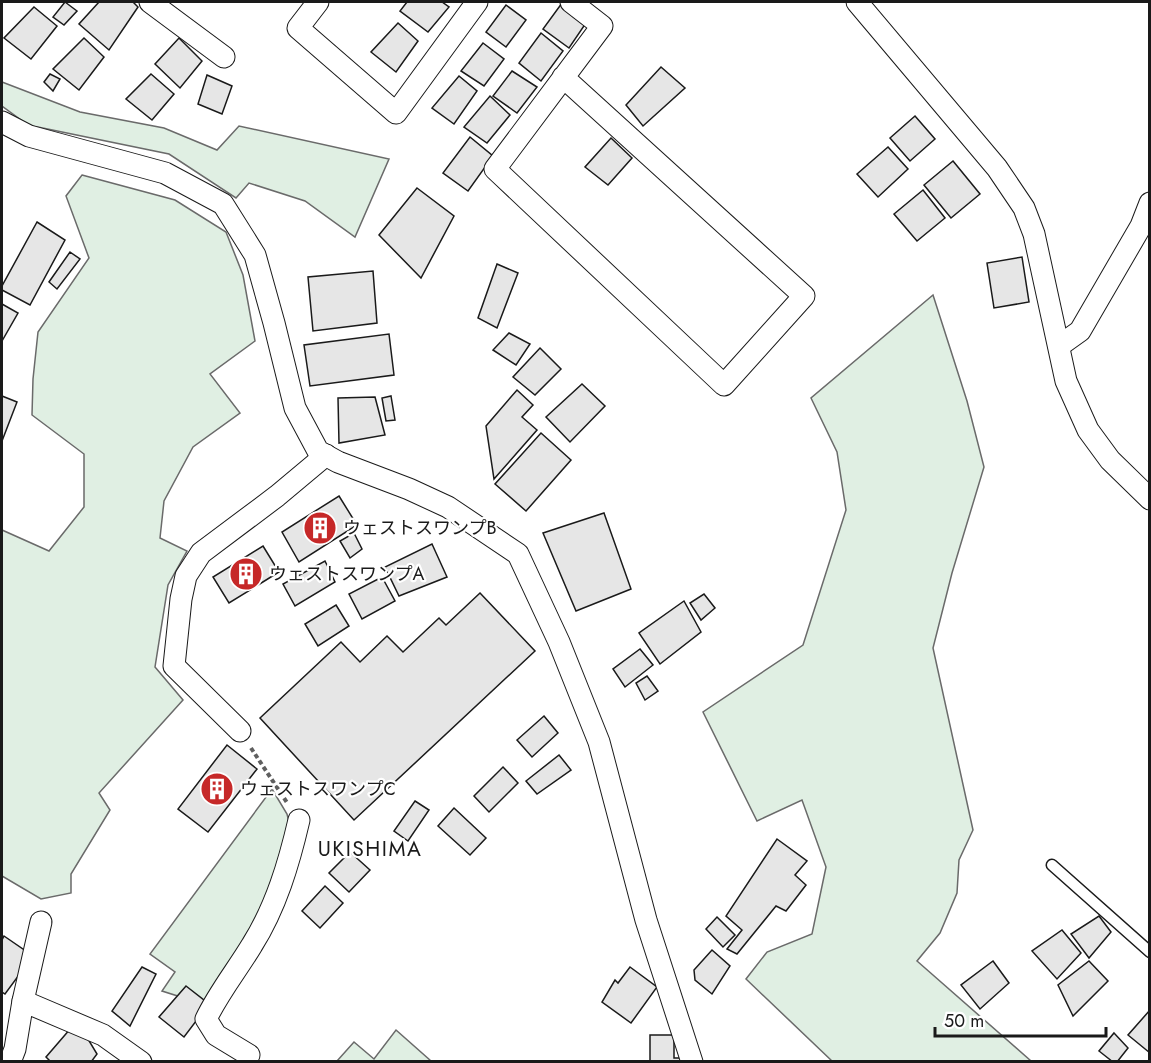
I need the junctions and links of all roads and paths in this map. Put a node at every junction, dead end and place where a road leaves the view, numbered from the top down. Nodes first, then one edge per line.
1 (150, 2) edge
2 (318, 2) edge
3 (477, 2) edge
4 (571, 2) edge
5 (857, 2) edge
6 (224, 57) dead end
7 (563, 77) junction
8 (2, 122) edge
9 (1149, 203) edge
10 (1059, 346) junction
11 (326, 455) junction
12 (1149, 499) edge
13 (240, 731) joint
14 (299, 819) joint
15 (1053, 866) dead end
16 (41, 922) dead end
17 (1149, 952) edge
18 (23, 1001) junction
19 (251, 1060) edge
20 (10, 1062) edge
21 (141, 1062) edge
22 (692, 1062) edge

1 - 6 street
2 - 3 street
4 - 7 street
5 - 10 street
7 - 7 street
8 - 11 street
9 - 10 street
10 - 12 street
11 - 13 street
11 - 22 street
13 - 14 path
14 - 19 street
15 - 17 lane
16 - 18 street
18 - 20 street
18 - 21 street

